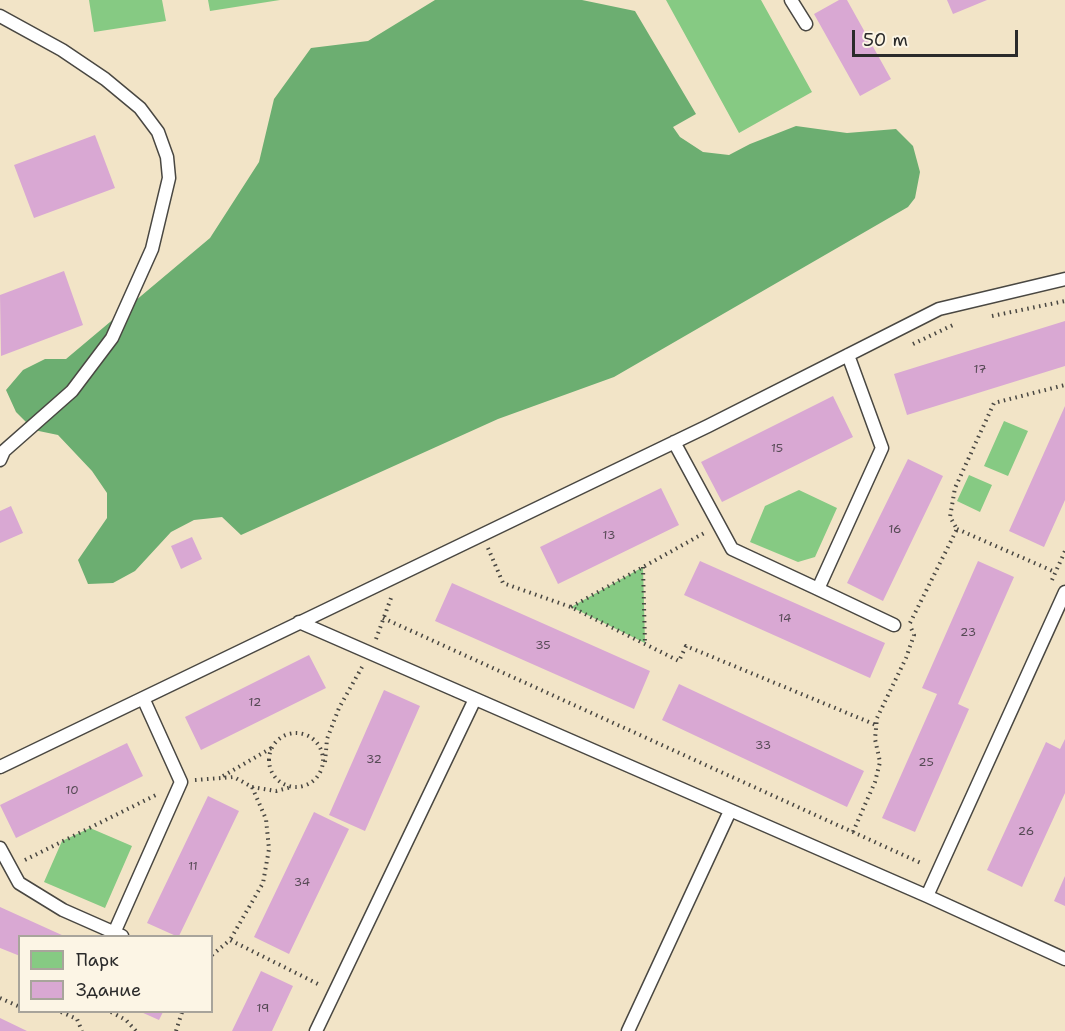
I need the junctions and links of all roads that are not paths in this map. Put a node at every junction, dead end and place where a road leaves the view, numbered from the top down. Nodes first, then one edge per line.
1 (791, 0) edge
2 (0, 16) edge
3 (806, 24) dead end
4 (1065, 279) edge
5 (848, 355) junction
6 (674, 442) junction
7 (1, 451) edge
8 (818, 589) junction
9 (1065, 592) edge
10 (299, 622) junction
11 (894, 625) road end
12 (143, 698) junction
13 (475, 699) junction
14 (0, 767) edge
15 (730, 811) junction
16 (0, 848) edge
17 (927, 896) junction
18 (118, 935) edge
19 (1065, 959) edge
20 (316, 1031) edge
21 (628, 1031) edge

1 - 3 lane
2 - 7 lane
4 - 5 lane
5 - 6 lane
5 - 8 lane
6 - 8 lane
6 - 10 lane
8 - 11 lane
9 - 17 lane
10 - 12 lane
10 - 13 lane
12 - 14 lane
12 - 18 lane
13 - 15 lane
13 - 20 lane
15 - 17 lane
15 - 21 lane
16 - 18 lane
17 - 19 lane

